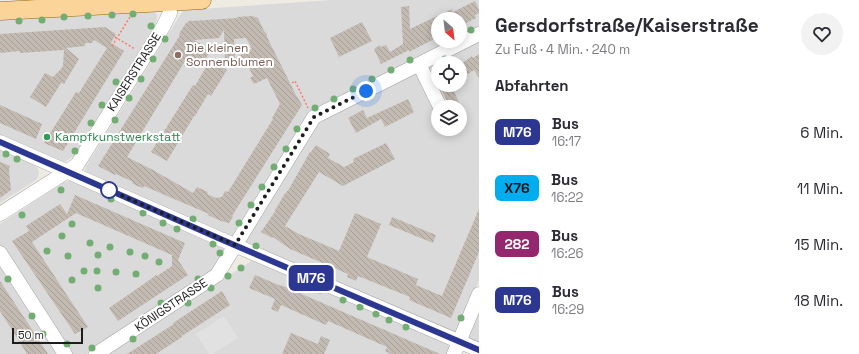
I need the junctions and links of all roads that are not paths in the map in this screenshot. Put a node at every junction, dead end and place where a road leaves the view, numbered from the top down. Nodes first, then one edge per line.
1 (202, 0) edge
2 (169, 2) junction
3 (60, 4) edge
4 (0, 11) edge
5 (479, 34) edge
6 (419, 64) junction
7 (437, 100) edge
8 (0, 142) edge
9 (66, 171) junction
10 (0, 214) edge
11 (235, 245) junction
12 (0, 253) edge
13 (479, 294) edge
14 (456, 348) edge
15 (479, 350) edge
16 (65, 354) edge
17 (96, 354) edge

1 - 2 main road
2 - 3 main road
2 - 9 street, KAISERSTRASSE
3 - 4 main road
5 - 6 street, KÖNIGSTRASSE
6 - 7 street
6 - 11 street, KÖNIGSTRASSE
8 - 9 street
9 - 10 street, KAISERSTRASSE
9 - 11 street
11 - 14 street
11 - 17 street, KÖNIGSTRASSE
12 - 16 street
13 - 14 street
14 - 15 street

